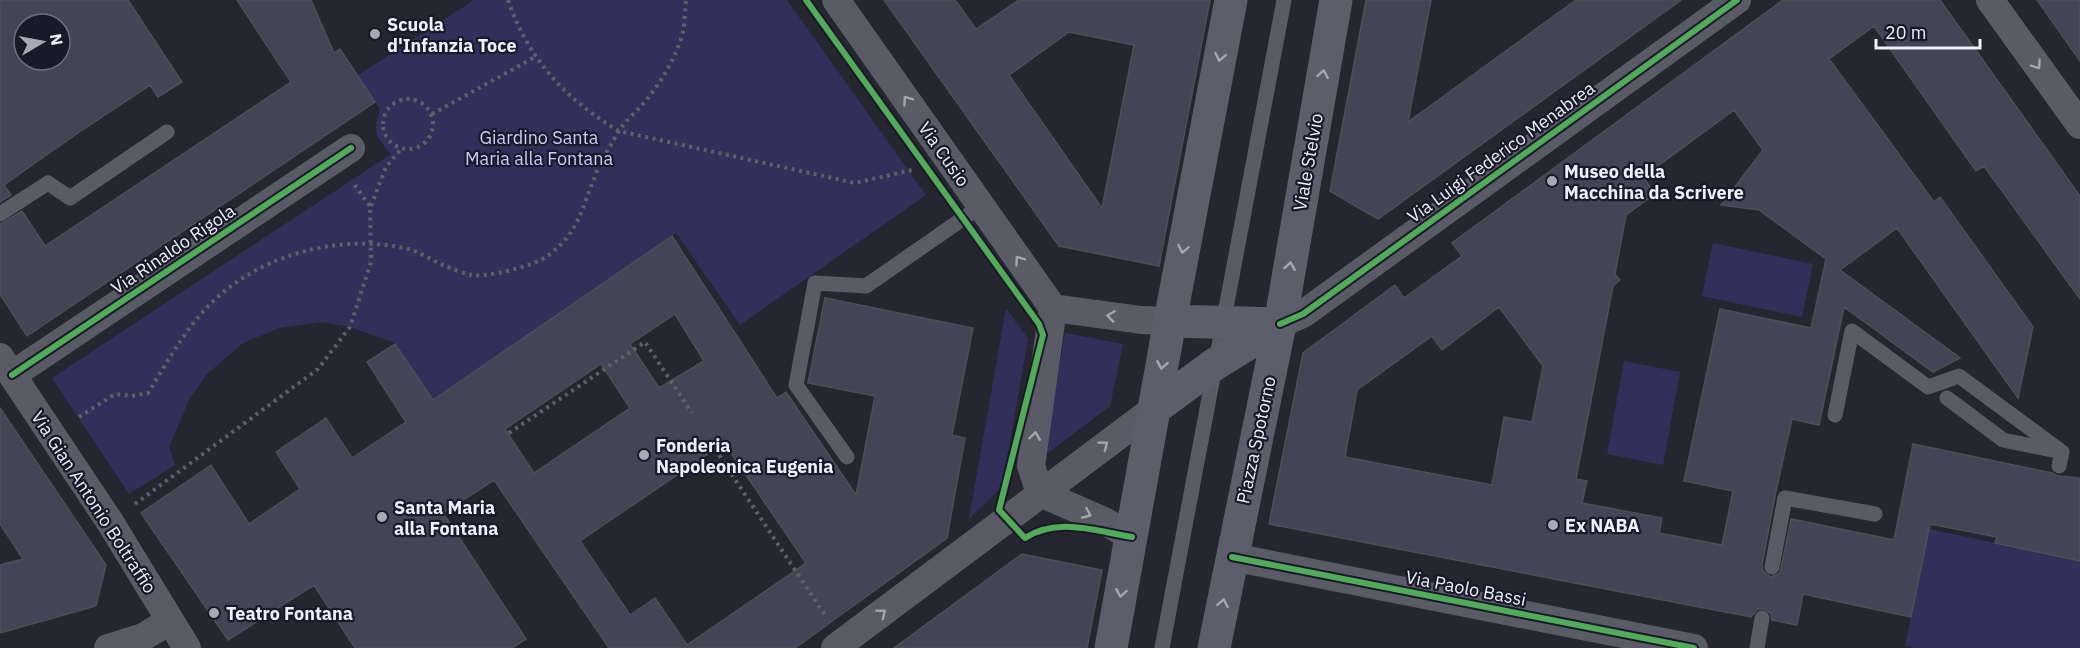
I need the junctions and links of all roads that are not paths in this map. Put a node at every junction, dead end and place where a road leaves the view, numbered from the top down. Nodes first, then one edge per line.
1 (836, 0) edge
2 (1231, 0) edge
3 (1284, 0) edge
4 (1336, 0) edge
5 (1737, 0) edge
6 (1990, 0) edge
7 (2080, 125) edge
8 (167, 132) dead end
9 (344, 153) road end
10 (981, 206) junction
11 (0, 214) edge
12 (1053, 308) junction
13 (1170, 321) junction
14 (1224, 323) junction
15 (1280, 324) junction
16 (1215, 364) junction
17 (6, 366) edge
18 (1947, 398) dead end
19 (1154, 409) junction
20 (1834, 415) dead end
21 (847, 457) dead end
22 (1040, 493) junction
23 (1875, 514) dead end
24 (1132, 537) junction
25 (1232, 557) junction
26 (1772, 567) dead end
27 (1762, 618) dead end
28 (170, 621) junction
29 (839, 645) edge
30 (108, 648) edge
31 (187, 648) edge
32 (1111, 648) edge
33 (1162, 648) edge
34 (1214, 648) edge
35 (1694, 648) edge
36 (1756, 648) edge

10 -> 1 street, Via Cusio
2 -> 13 main road
3 - 14 lane
15 -> 4 main road, Viale Stelvio
5 - 15 street, Via Luigi Federico Menabrea
6 -> 7 street
8 - 11 lane
9 - 17 street, Via Rinaldo Rigola
12 -> 10 street, Via Cusio
10 - 21 lane
13 -> 12 street
22 -> 12 street
13 - 14 main road
13 -> 19 main road
14 - 15 main road
14 - 16 lane
15 - 16 main road
15 - 25 main road, Piazza Spotorno
16 - 19 main road
16 - 33 lane
17 - 28 street, Via Gian Antonio Boltraffio
18 - 20 lane
22 -> 19 street
19 - 24 main road
22 -> 24 street
29 -> 22 street
23 - 26 lane
24 -> 32 main road
34 -> 25 main road
25 - 35 street, Via Paolo Bassi
27 - 36 lane
28 - 30 street
28 - 31 street, Via Gian Antonio Boltraffio

